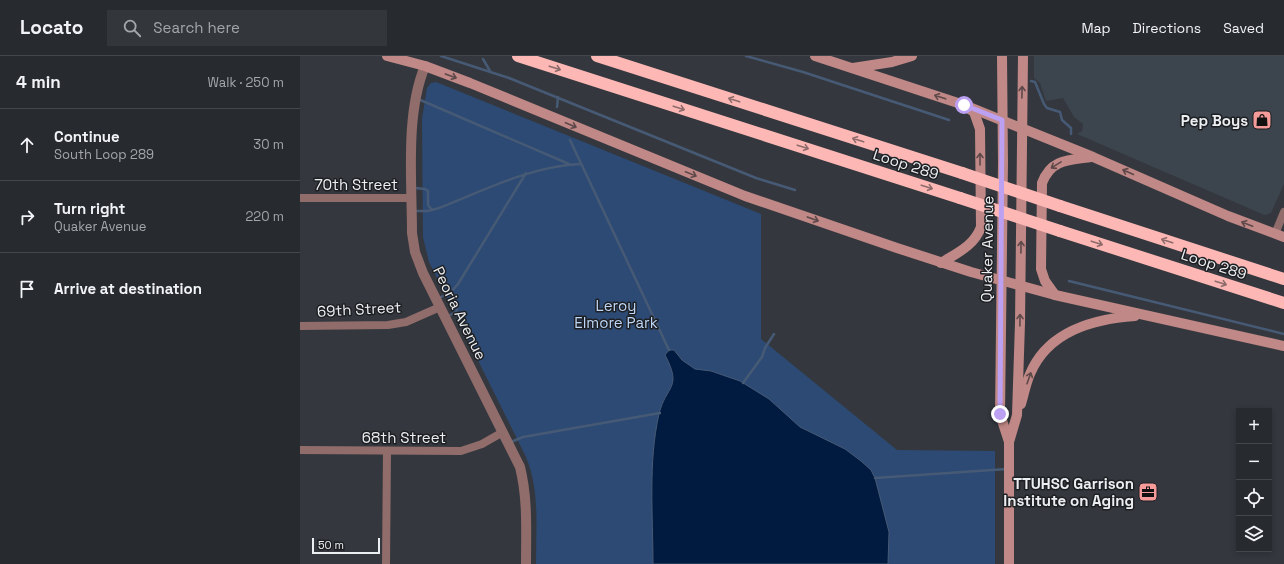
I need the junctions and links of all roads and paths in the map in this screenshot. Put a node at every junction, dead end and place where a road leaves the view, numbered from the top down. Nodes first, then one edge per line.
1 (387, 56) edge
2 (518, 56) edge
3 (597, 56) edge
4 (815, 56) edge
5 (912, 56) edge
6 (1002, 56) edge
7 (1023, 56) edge
8 (425, 66) junction
9 (851, 68) junction
10 (964, 105) junction
11 (1002, 120) junction
12 (1022, 128) junction
13 (1093, 157) junction
14 (300, 198) edge
15 (412, 198) junction
16 (1284, 212) edge
17 (1280, 236) edge
18 (941, 263) junction
19 (1284, 279) edge
20 (1001, 280) junction
21 (1020, 286) junction
22 (1055, 295) junction
23 (1284, 303) edge
24 (440, 307) junction
25 (1145, 315) junction
26 (300, 326) edge
27 (1284, 346) edge
28 (1017, 415) junction
29 (503, 432) junction
30 (1009, 442) junction
31 (300, 450) edge
32 (387, 451) junction
33 (386, 564) edge
34 (526, 564) edge
35 (1009, 564) edge

1 - 8 main road
2 -> 23 highway, Loop 289, bridge
19 -> 3 highway, Loop 289, bridge
4 - 9 main road
5 - 9 main road
6 - 11 main road, Quaker Avenue
12 -> 7 main road, Quaker Avenue
8 - 15 street, Peoria Avenue
8 -> 18 main road
10 -> 9 main road
10 - 11 main road
18 -> 10 main road
11 - 12 main road
11 - 20 main road, Quaker Avenue
12 - 13 main road
21 -> 12 main road, Quaker Avenue
17 -> 13 main road
13 -> 22 main road
14 - 15 street, 70th Street
15 - 24 street, Peoria Avenue
16 - 17 street
18 - 20 main road
20 - 21 main road
20 - 30 main road, Quaker Avenue
21 - 22 main road
28 -> 21 main road, Quaker Avenue
22 - 25 main road
24 - 26 street, 69th Street
24 - 29 street, Peoria Avenue
25 - 27 main road
28 -> 25 main road
28 - 30 main road, Quaker Avenue
29 - 32 street, 68th Street
29 - 34 street, Peoria Avenue
30 - 35 main road, Quaker Avenue
31 - 32 street, 68th Street
32 - 33 street

